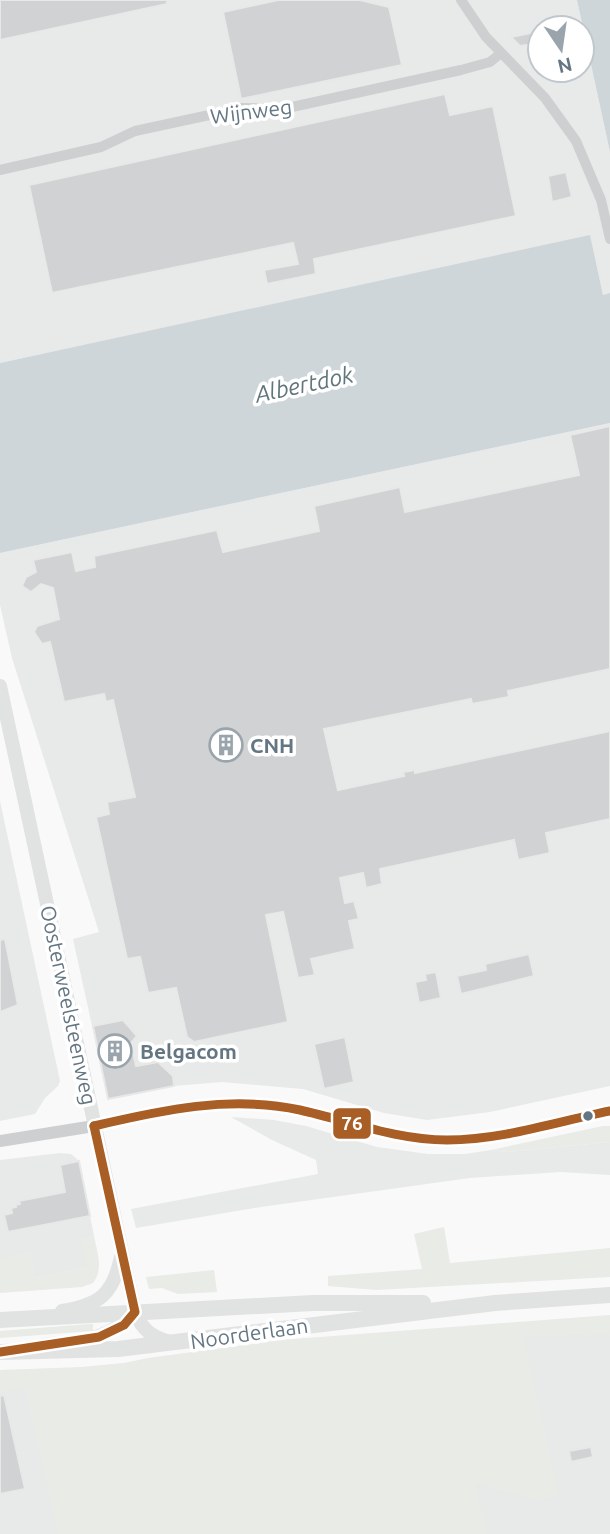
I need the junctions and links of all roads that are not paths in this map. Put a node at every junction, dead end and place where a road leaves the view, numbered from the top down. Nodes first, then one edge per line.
1 (461, 0) edge
2 (501, 53) junction
3 (0, 170) edge
4 (610, 239) edge
5 (0, 686) edge
6 (610, 1111) edge
7 (94, 1126) junction
8 (0, 1141) edge
9 (122, 1252) junction
10 (610, 1295) edge
11 (495, 1303) junction
12 (135, 1312) junction
13 (26, 1317) junction
14 (0, 1320) edge
15 (175, 1343) junction
16 (1, 1352) edge

1 - 2 street
2 - 3 street, Wijnweg
2 - 4 street
5 - 7 main road, Oosterweelsteenweg
6 - 7 street
7 - 8 street
7 - 9 main road, Oosterweelsteenweg
9 - 12 main road, Oosterweelsteenweg
9 - 13 main road
10 - 11 main road, Noorderlaan
11 - 12 main road, Noorderlaan
11 - 15 main road, Noorderlaan
12 - 13 main road, Noorderlaan
12 - 15 main road, Oosterweelsteenweg
12 - 16 main road, Noorderlaan
13 - 14 main road, Noorderlaan
15 - 16 main road, Noorderlaan

